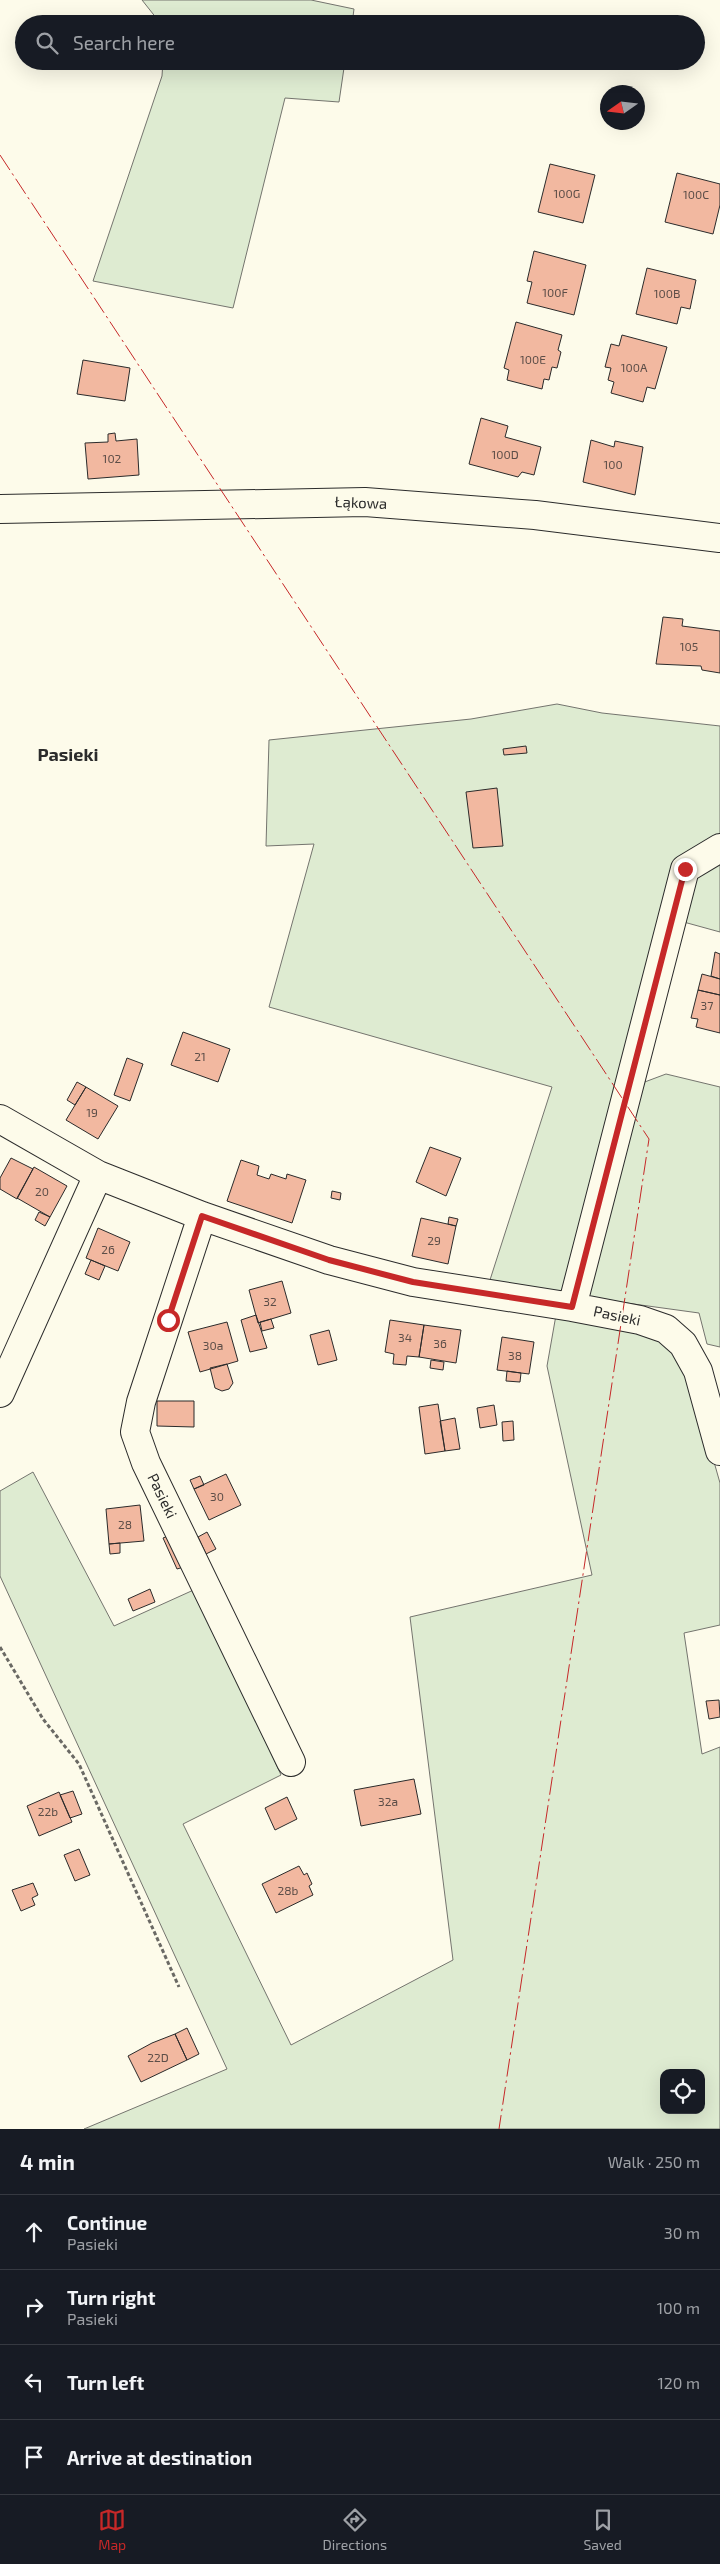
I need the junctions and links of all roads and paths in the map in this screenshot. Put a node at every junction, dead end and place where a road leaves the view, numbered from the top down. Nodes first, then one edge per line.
1 (0, 509) edge
2 (720, 538) edge
3 (720, 848) edge
4 (0, 1119) edge
5 (98, 1175) junction
6 (202, 1216) junction
7 (572, 1307) junction
8 (0, 1393) edge
9 (720, 1451) edge
10 (0, 1647) edge
11 (291, 1762) dead end
12 (179, 1987) dead end

1 - 2 street, Łąkowa
3 - 7 street
4 - 5 street, Pasieki
5 - 6 street, Pasieki
5 - 8 street
6 - 7 street, Pasieki
6 - 11 street, Pasieki
7 - 9 street, Pasieki
10 - 12 path

